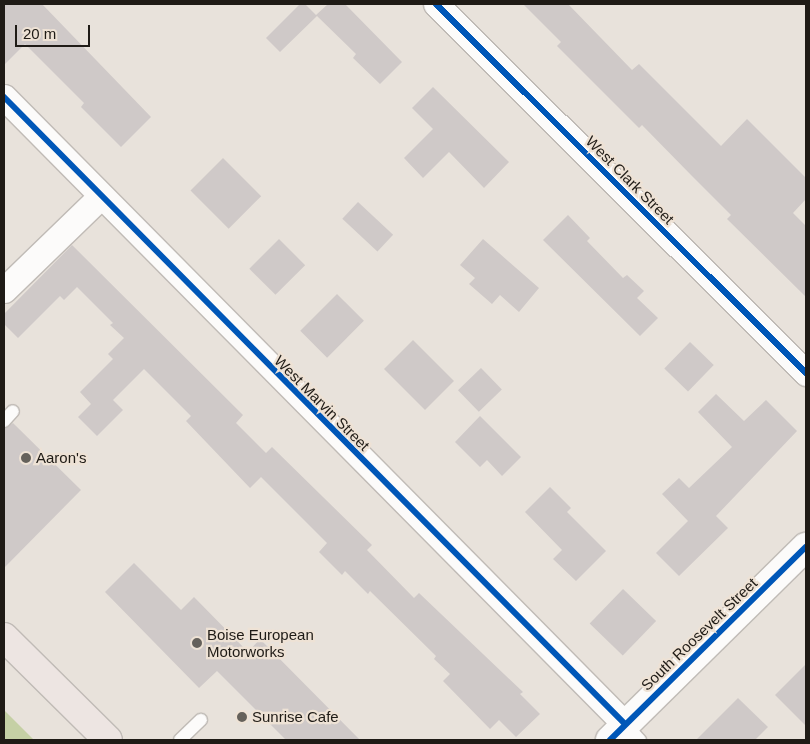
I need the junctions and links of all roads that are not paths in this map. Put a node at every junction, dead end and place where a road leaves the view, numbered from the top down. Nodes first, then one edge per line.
1 (436, 4) edge
2 (4, 97) edge
3 (100, 197) junction
4 (4, 290) edge
5 (806, 373) edge
6 (13, 411) dead end
7 (4, 421) edge
8 (806, 547) edge
9 (4, 637) edge
10 (201, 720) dead end
11 (625, 735) edge
12 (108, 740) edge
13 (180, 740) edge

1 - 5 street, West Clark Street
2 - 3 street, West Marvin Street
3 - 4 street
3 - 11 street, West Marvin Street
6 - 7 lane
8 - 11 street, South Roosevelt Street
9 - 12 main road
10 - 13 lane

